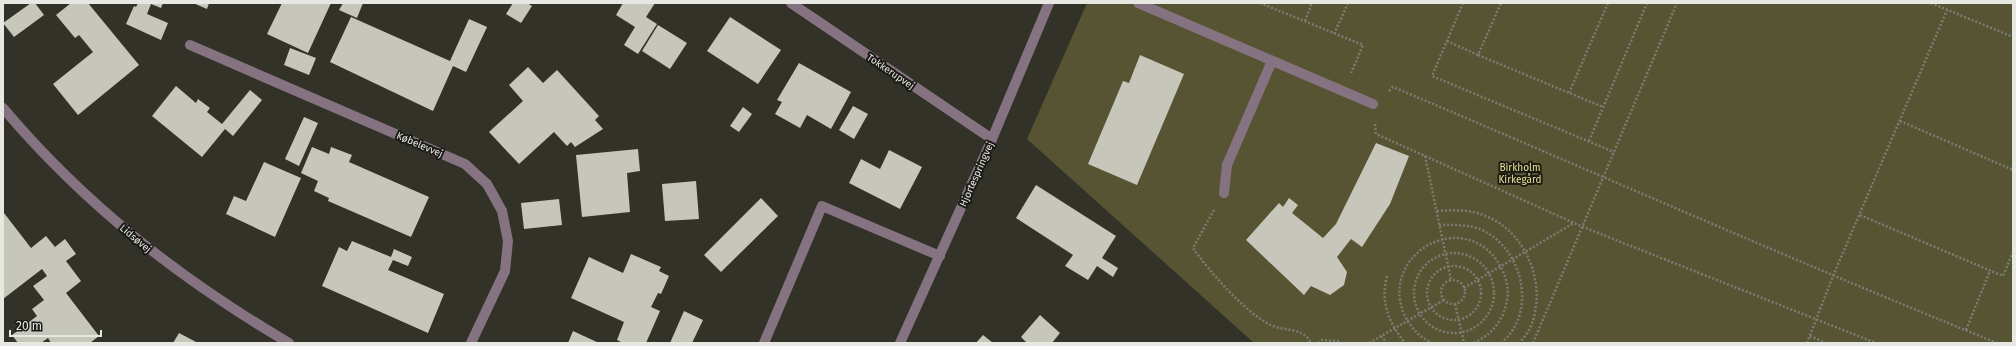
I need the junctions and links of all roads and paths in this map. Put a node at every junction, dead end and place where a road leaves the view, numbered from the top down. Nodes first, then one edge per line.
1 (791, 3) edge
2 (1048, 3) edge
3 (1138, 3) edge
4 (1260, 3) edge
5 (1275, 3) edge
6 (1312, 3) edge
7 (1348, 3) edge
8 (1463, 3) edge
9 (1501, 3) edge
10 (1608, 3) edge
11 (1647, 3) edge
12 (1677, 3) edge
13 (1931, 3) edge
14 (1272, 8) junction
15 (1947, 10) junction
16 (1305, 21) junction
17 (1334, 34) junction
18 (2013, 38) edge
19 (1447, 41) junction
20 (190, 45) dead end
21 (1478, 55) junction
22 (1272, 61) junction
23 (1344, 91) junction
24 (1569, 93) junction
25 (1373, 104) junction
26 (3, 108) edge
27 (1603, 108) junction
28 (1900, 121) junction
29 (992, 139) junction
30 (1589, 141) junction
31 (1614, 152) junction
32 (1425, 155) junction
33 (2013, 170) edge
34 (1604, 176) junction
35 (1224, 192) joint
36 (1437, 211) junction
37 (1860, 215) junction
38 (1574, 222) junction
39 (1439, 225) junction
40 (1583, 227) junction
41 (1442, 239) junction
42 (1526, 251) junction
43 (2013, 252) edge
44 (1445, 253) junction
45 (940, 256) junction
46 (1513, 259) junction
47 (1501, 266) junction
48 (1448, 267) junction
49 (1990, 271) junction
50 (1489, 273) junction
51 (1387, 276) dead end
52 (1833, 276) junction
53 (1451, 280) junction
54 (1477, 280) junction
55 (1464, 288) junction
56 (1444, 300) junction
57 (1456, 304) junction
58 (1431, 307) junction
59 (1419, 314) junction
60 (1458, 319) junction
61 (1818, 319) junction
62 (1407, 321) junction
63 (1394, 328) junction
64 (1966, 330) junction
65 (1462, 333) junction
66 (1381, 336) junction
67 (1810, 336) junction
68 (289, 343) edge
69 (471, 343) edge
70 (764, 343) edge
71 (900, 343) edge
72 (1311, 343) edge
73 (1318, 343) edge
74 (1341, 343) edge
75 (1369, 343) edge
76 (1387, 343) edge
77 (1405, 343) edge
78 (1433, 343) edge
79 (1464, 343) edge
80 (1473, 343) edge
81 (1501, 343) edge
82 (1520, 343) edge
83 (1533, 343) edge
84 (1808, 343) edge
85 (1826, 343) edge
86 (1876, 343) edge
87 (1997, 343) edge

1 - 29 street, Tokkerupvej
2 - 29 street, Hjortespringvej
3 - 22 street
4 - 14 path
5 - 14 path
6 - 16 path
7 - 17 path
8 - 19 path
9 - 21 path
10 - 24 path
11 - 27 path
12 - 31 path
13 - 15 path
14 - 16 path
15 - 18 path
15 - 28 path
16 - 17 path
17 - 23 path
19 - 21 path
19 - 30 path
20 - 69 street, Købelevvej
21 - 24 path
22 - 23 street
22 - 35 street
23 - 25 street
24 - 27 path
25 - 32 path
25 - 34 path
26 - 68 street, Lidsøvej
27 - 30 path
28 - 33 path
28 - 37 path
29 - 45 street, Hjortespringvej
30 - 31 path
31 - 34 path
32 - 36 path
32 - 38 path
34 - 40 path
34 - 52 path
35 - 72 path
36 - 39 path
36 - 42 path
37 - 49 path
37 - 52 path
38 - 40 path
38 - 42 path
39 - 41 path
39 - 46 path
40 - 61 path
40 - 83 path
41 - 44 path
41 - 47 path
41 - 62 path
42 - 46 path
42 - 82 path
43 - 49 path
44 - 48 path
44 - 50 path
44 - 59 path
45 - 70 street
45 - 71 street, Hjortespringvej
46 - 47 path
46 - 81 path
47 - 50 path
47 - 80 path
48 - 53 path
48 - 54 path
48 - 58 path
49 - 64 path
50 - 54 path
50 - 65 path
51 - 63 path
52 - 61 path
52 - 64 path
53 - 55 path
53 - 56 path
54 - 55 path
54 - 60 path
55 - 57 path
56 - 57 path
56 - 58 path
57 - 60 path
58 - 59 path
58 - 60 path
59 - 62 path
59 - 65 path
60 - 65 path
61 - 67 path
61 - 86 path
62 - 63 path
62 - 78 path
63 - 66 path
63 - 77 path
64 - 87 path
65 - 79 path
66 - 75 path
66 - 76 path
67 - 84 path
67 - 85 path
73 - 74 path

